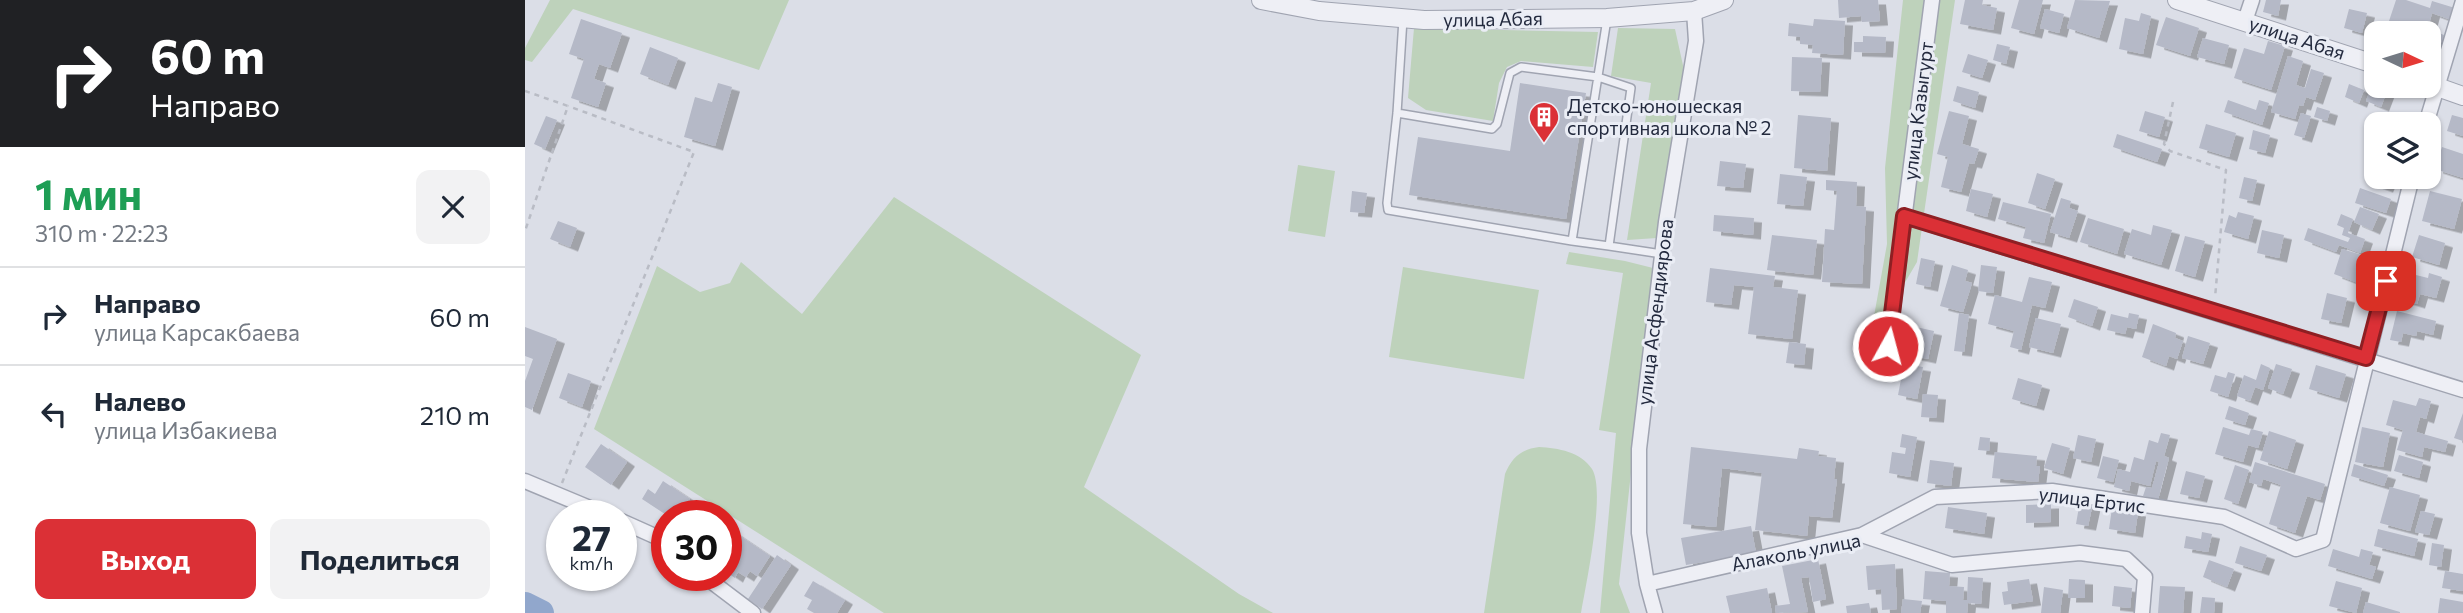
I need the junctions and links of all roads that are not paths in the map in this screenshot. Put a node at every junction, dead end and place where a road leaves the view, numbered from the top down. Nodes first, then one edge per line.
1 (1261, 0) edge
2 (1724, 0) edge
3 (1932, 0) edge
4 (2177, 0) edge
5 (2252, 0) edge
6 (2463, 1) edge
7 (1695, 11) junction
8 (1607, 18) junction
9 (1403, 19) junction
10 (2245, 21) junction
11 (2364, 61) edge
12 (2441, 61) edge
13 (1598, 77) junction
14 (2441, 88) edge
15 (2463, 96) edge
16 (1397, 113) junction
17 (2409, 189) edge
18 (1904, 216) junction
19 (1572, 241) junction
20 (1609, 246) junction
21 (1662, 254) junction
22 (1888, 346) dead end
23 (2366, 358) junction
24 (2463, 390) edge
25 (525, 481) edge
26 (572, 500) edge
27 (1861, 535) junction
28 (1647, 584) junction
29 (724, 591) edge
30 (753, 613) edge
31 (1655, 613) edge
32 (2142, 613) edge

1 - 9 street, улица Абая
2 - 7 street, улица Абая
3 - 18 street, улица Казыгурт
4 - 10 street, улица Абая
5 - 10 street
6 - 12 street
7 - 8 street, улица Абая
7 - 21 street, улица Асфендиярова
8 - 9 street, улица Абая
8 - 13 lane
9 - 16 lane
10 - 11 street, улица Абая
13 - 16 lane
13 - 19 lane
13 - 20 lane
14 - 15 street
16 - 19 lane
17 - 23 street
18 - 22 street, улица Казыгурт
18 - 23 street
19 - 20 lane
20 - 21 lane
21 - 28 street, улица Асфендиярова
23 - 24 street
23 - 27 street, улица Ертис
25 - 26 street
27 - 28 street, Алаколь улица
27 - 32 street, Алаколь улица
28 - 31 street, улица Асфендиярова
29 - 30 street

